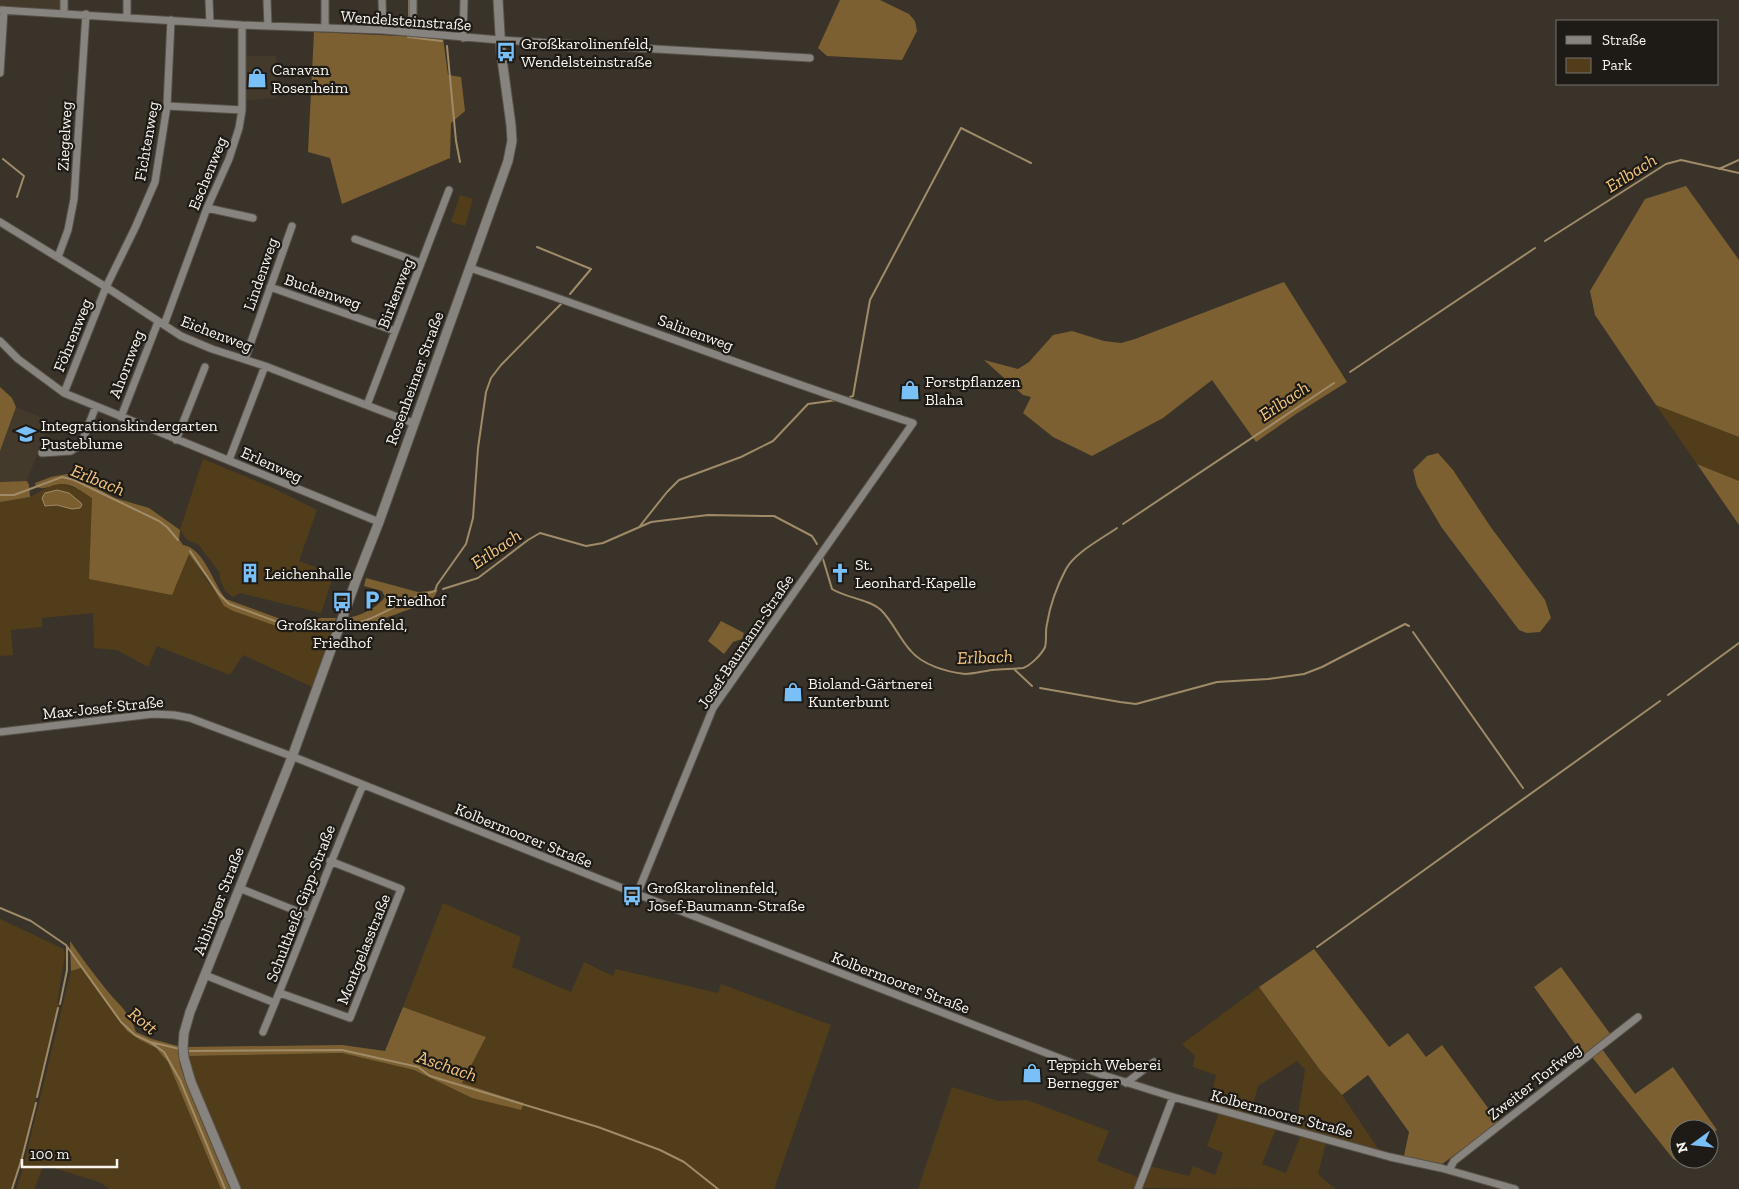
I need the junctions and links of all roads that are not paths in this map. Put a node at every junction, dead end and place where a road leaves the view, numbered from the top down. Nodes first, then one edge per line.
1 (64, 0) edge
2 (127, 0) edge
3 (209, 0) edge
4 (267, 0) edge
5 (325, 0) edge
6 (382, 0) edge
7 (413, 0) edge
8 (464, 0) edge
9 (498, 0) edge
10 (2, 10) edge
11 (64, 13) junction
12 (86, 14) junction
13 (127, 17) junction
14 (171, 20) junction
15 (210, 23) junction
16 (242, 25) junction
17 (268, 26) junction
18 (325, 28) junction
19 (383, 30) junction
20 (413, 33) junction
21 (463, 38) junction
22 (500, 40) junction
23 (810, 58) dead end
24 (0, 73) edge
25 (167, 106) junction
26 (242, 110) junction
27 (449, 190) dead end
28 (207, 208) junction
29 (253, 218) dead end
30 (0, 222) edge
31 (292, 226) dead end
32 (355, 239) dead end
33 (58, 257) junction
34 (421, 263) junction
35 (470, 268) junction
36 (106, 286) junction
37 (270, 288) junction
38 (161, 324) junction
39 (395, 331) junction
40 (0, 341) edge
41 (245, 359) junction
42 (265, 366) junction
43 (205, 367) dead end
44 (64, 393) junction
45 (367, 405) junction
46 (96, 406) junction
47 (121, 417) junction
48 (414, 423) junction
49 (913, 423) joint
50 (176, 440) junction
51 (42, 453) dead end
52 (229, 460) junction
53 (379, 522) junction
54 (0, 732) edge
55 (292, 757) junction
56 (363, 785) junction
57 (330, 861) junction
58 (239, 888) junction
59 (636, 894) junction
60 (309, 916) junction
61 (205, 975) junction
62 (280, 993) junction
63 (275, 1003) junction
64 (1638, 1017) dead end
65 (263, 1032) dead end
66 (1154, 1062) dead end
67 (1126, 1083) junction
68 (1173, 1098) junction
69 (1449, 1170) junction
70 (236, 1189) edge
71 (1138, 1189) edge
72 (1516, 1189) edge

1 - 11 street
2 - 13 street
3 - 15 street
4 - 17 street
5 - 18 street
6 - 19 street
7 - 20 street
8 - 21 street
9 - 22 street, Rosenheimer Straße
10 - 11 street, Wendelsteinstraße
10 - 24 street
11 - 12 street, Wendelsteinstraße
12 - 13 street, Wendelsteinstraße
12 - 33 street, Ziegelweg
13 - 14 street, Wendelsteinstraße
14 - 15 street, Wendelsteinstraße
14 - 25 street, Fichtenweg
15 - 16 street, Wendelsteinstraße
16 - 17 street, Wendelsteinstraße
16 - 26 street, Eschenweg
17 - 18 street, Wendelsteinstraße
18 - 19 street, Wendelsteinstraße
19 - 20 street, Wendelsteinstraße
20 - 21 street, Wendelsteinstraße
21 - 22 street, Wendelsteinstraße
22 - 23 street, Wendelsteinstraße
22 - 35 street, Rosenheimer Straße
25 - 26 street
25 - 36 street, Fichtenweg
26 - 28 street, Eschenweg
27 - 34 street, Birkenweg
28 - 29 street
28 - 38 street, Eschenweg
30 - 33 street, Eichenweg
31 - 37 street, Lindenweg
32 - 34 street
33 - 36 street, Eichenweg
34 - 39 street, Birkenweg
35 - 48 street, Rosenheimer Straße
35 - 49 street, Salinenweg
36 - 38 street, Eichenweg
36 - 44 street, Föhrenweg
37 - 39 street, Buchenweg
37 - 41 street, Lindenweg
38 - 41 street, Eichenweg
38 - 47 street, Ahornweg
39 - 45 street, Birkenweg
40 - 44 street, Erlenweg
41 - 42 street, Eichenweg
42 - 45 street, Eichenweg
42 - 52 street
43 - 50 street
44 - 46 street, Erlenweg
45 - 48 street, Eichenweg
46 - 47 street, Erlenweg
46 - 51 street
47 - 50 street, Erlenweg
48 - 53 street, Rosenheimer Straße
49 - 59 street, Josef-Baumann-Straße
50 - 52 street, Erlenweg
52 - 53 street, Erlenweg
53 - 55 street, Rosenheimer Straße
54 - 55 street, Max-Josef-Straße
55 - 56 street, Kolbermoorer Straße
55 - 58 street, Aiblinger Straße
56 - 57 street, Schultheiß-Gipp-Straße
56 - 59 street, Kolbermoorer Straße
57 - 60 street, Schultheiß-Gipp-Straße
57 - 62 street, Montgelasstraße
58 - 60 street
58 - 61 street, Aiblinger Straße
59 - 67 street, Kolbermoorer Straße
60 - 62 street, Schultheiß-Gipp-Straße
61 - 63 street
61 - 70 street, Aiblinger Straße
62 - 63 street, Schultheiß-Gipp-Straße
63 - 65 street, Schultheiß-Gipp-Straße
64 - 69 street, Zweiter Torfweg
66 - 67 street
67 - 68 street, Kolbermoorer Straße
68 - 69 street, Kolbermoorer Straße
68 - 71 street
69 - 72 street, Kolbermoorer Straße

